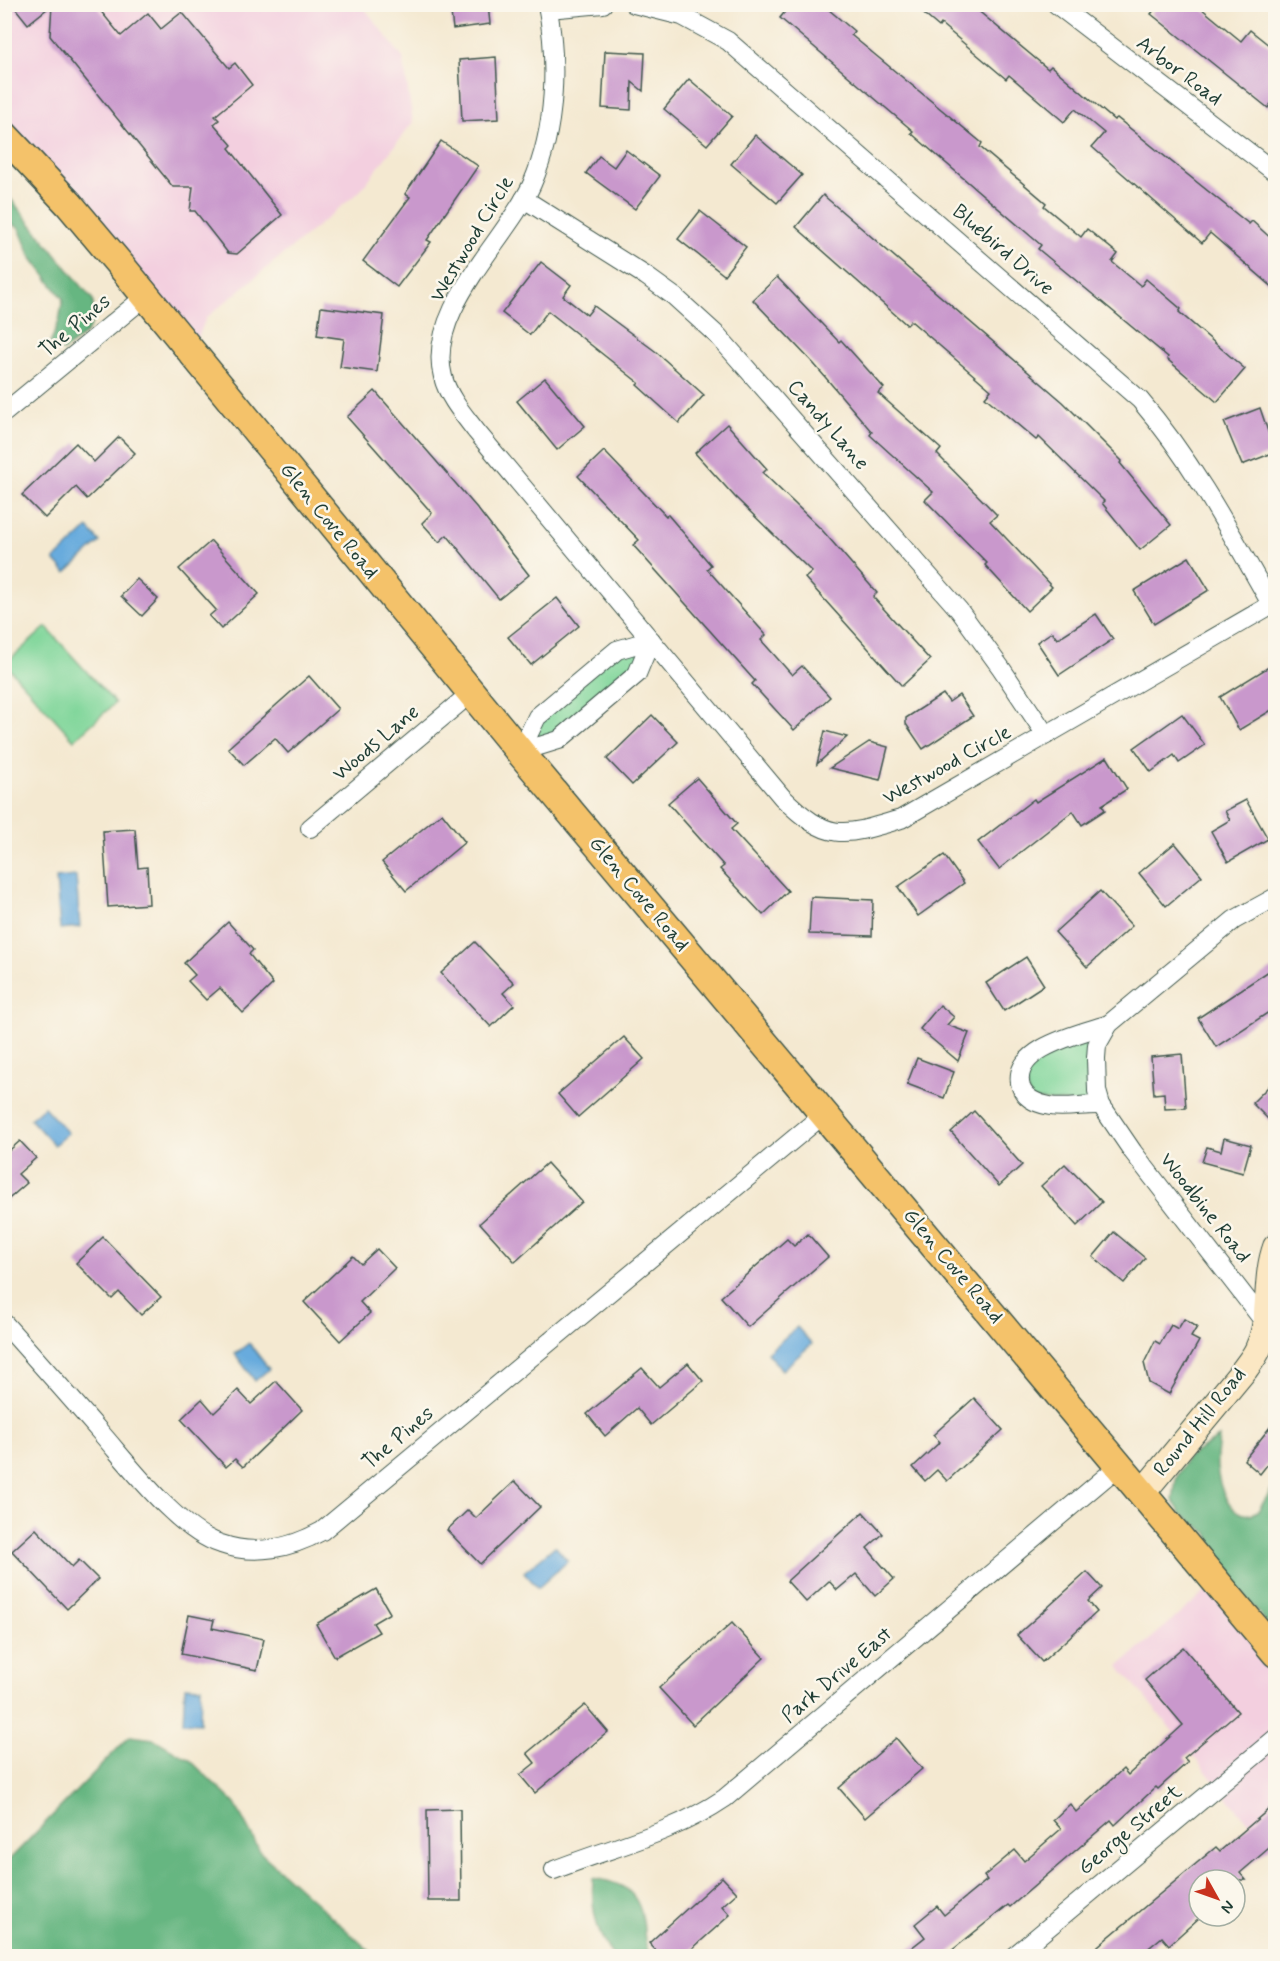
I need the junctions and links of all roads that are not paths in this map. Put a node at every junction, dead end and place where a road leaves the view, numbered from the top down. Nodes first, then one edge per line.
1 (603, 4) edge
2 (634, 4) edge
3 (1056, 4) edge
4 (548, 7) edge
5 (4, 135) edge
6 (1275, 173) edge
7 (524, 199) junction
8 (146, 296) junction
9 (4, 413) edge
10 (1273, 603) edge
11 (651, 640) junction
12 (471, 693) junction
13 (1046, 735) junction
14 (520, 752) junction
15 (310, 828) dead end
16 (1275, 897) edge
17 (1109, 1024) junction
18 (1101, 1105) junction
19 (824, 1114) junction
20 (1275, 1247) edge
21 (4, 1323) edge
22 (1270, 1331) edge
23 (1120, 1465) junction
24 (1143, 1492) junction
25 (1275, 1653) edge
26 (1275, 1738) edge
27 (554, 1870) dead end
28 (1014, 1956) edge

1 - 4 street
2 - 10 street, Bluebird Drive
3 - 6 street, Arbor Road
4 - 7 street, Westwood Circle
5 - 8 main road, Glen Cove Road
7 - 11 street, Westwood Circle
7 - 13 street, Candy Lane
8 - 9 street, The Pines
8 - 12 main road, Glen Cove Road
10 - 13 street, Westwood Circle
11 - 13 street, Westwood Circle
11 - 14 street
11 - 14 street
12 - 14 main road, Glen Cove Road
12 - 15 street, Woods Lane
14 - 19 main road, Glen Cove Road
16 - 17 street, Woodbine Road
17 - 18 street, Woodbine Road
17 - 18 street, Woodbine Road
18 - 22 street, Woodbine Road
19 - 21 street, The Pines
19 - 23 main road, Glen Cove Road
20 - 22 street, Round Hill Road
22 - 24 street, Round Hill Road
23 - 24 main road, Glen Cove Road
23 - 27 street, Park Drive East
24 - 25 main road, Glen Cove Road
26 - 28 street, George Street

